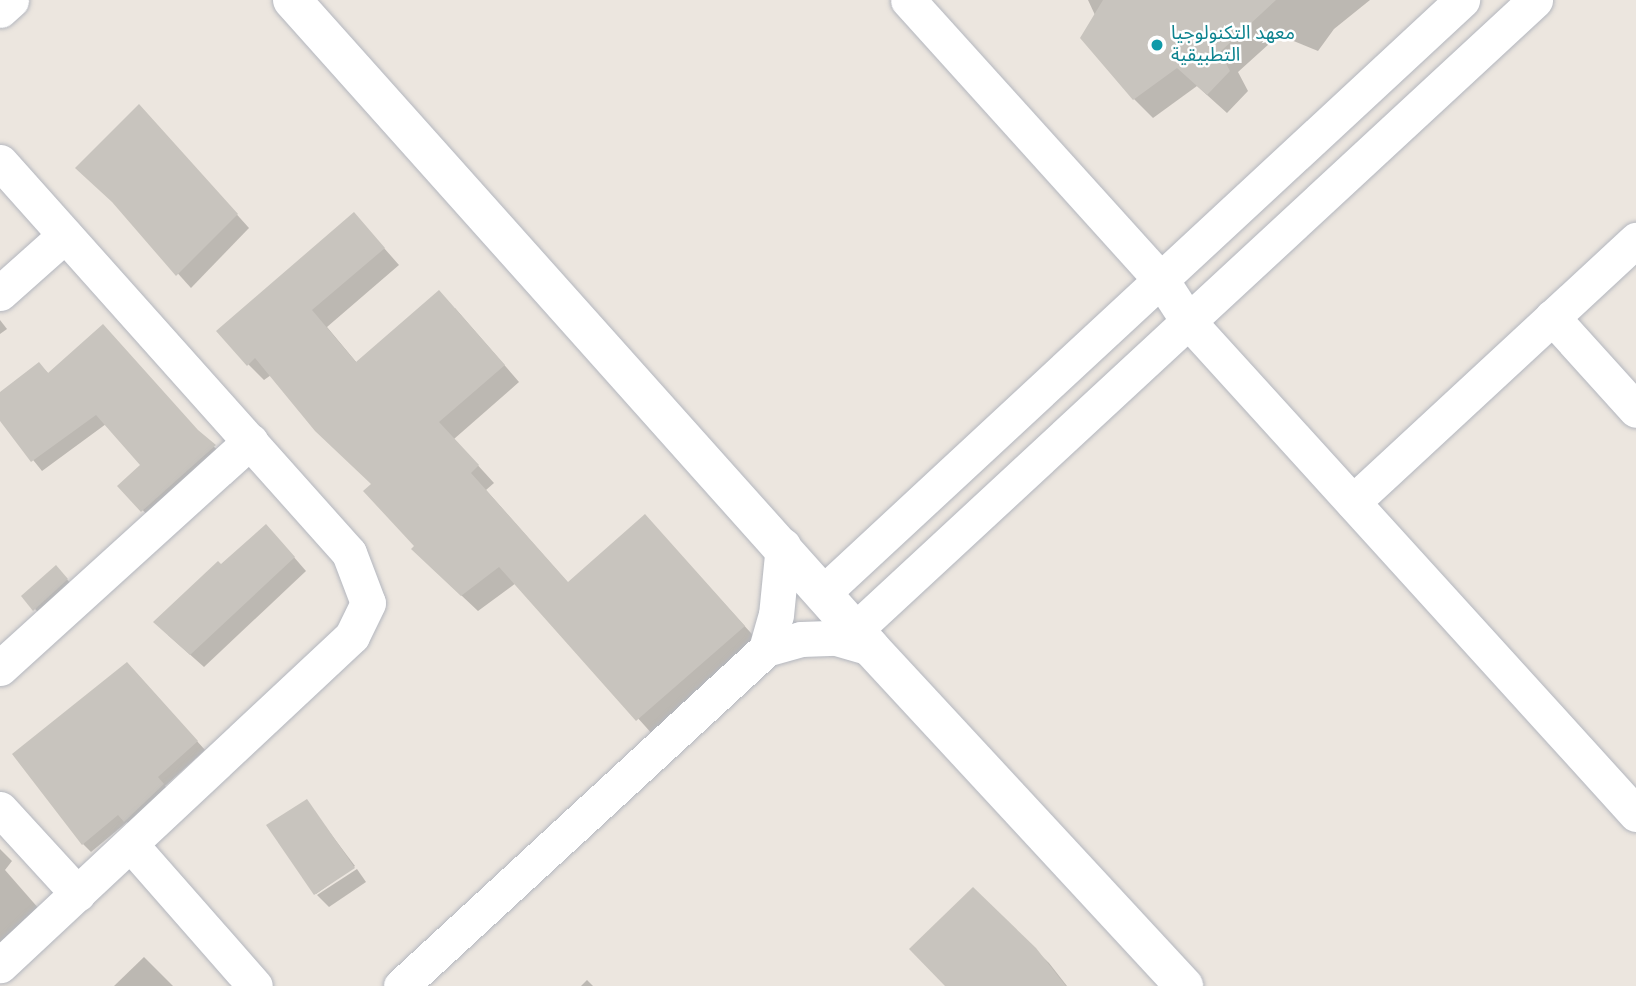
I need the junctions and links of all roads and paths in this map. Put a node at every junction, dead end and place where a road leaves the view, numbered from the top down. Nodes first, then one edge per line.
1 (11, 0) edge
2 (292, 0) edge
3 (908, 0) edge
4 (1462, 0) edge
5 (1535, 0) edge
6 (0, 10) edge
7 (0, 162) edge
8 (65, 235) junction
9 (1636, 240) edge
10 (1162, 281) junction
11 (0, 293) edge
12 (1552, 317) junction
13 (1188, 321) junction
14 (1636, 410) edge
15 (250, 441) junction
16 (1353, 502) junction
17 (783, 545) junction
18 (823, 593) junction
19 (863, 639) junction
20 (766, 649) junction
21 (0, 668) edge
22 (0, 809) edge
23 (1636, 814) edge
24 (132, 845) junction
25 (78, 894) junction
26 (0, 965) edge
27 (255, 986) edge
28 (401, 986) edge
29 (1184, 986) edge

1 - 6 street
2 - 17 main road
3 - 10 street
4 - 10 street
5 - 13 street
7 - 8 street
8 - 11 street
8 - 15 street
9 - 12 street
10 - 13 street
10 - 18 street
12 - 14 street
12 - 16 street
13 - 16 street
13 - 19 street
15 - 21 street
15 - 24 street
16 - 23 street
17 - 18 main road
17 - 20 street
18 - 19 main road
19 - 20 street
19 - 29 main road
20 - 28 street
22 - 25 street
24 - 25 street
24 - 27 street
25 - 26 street

